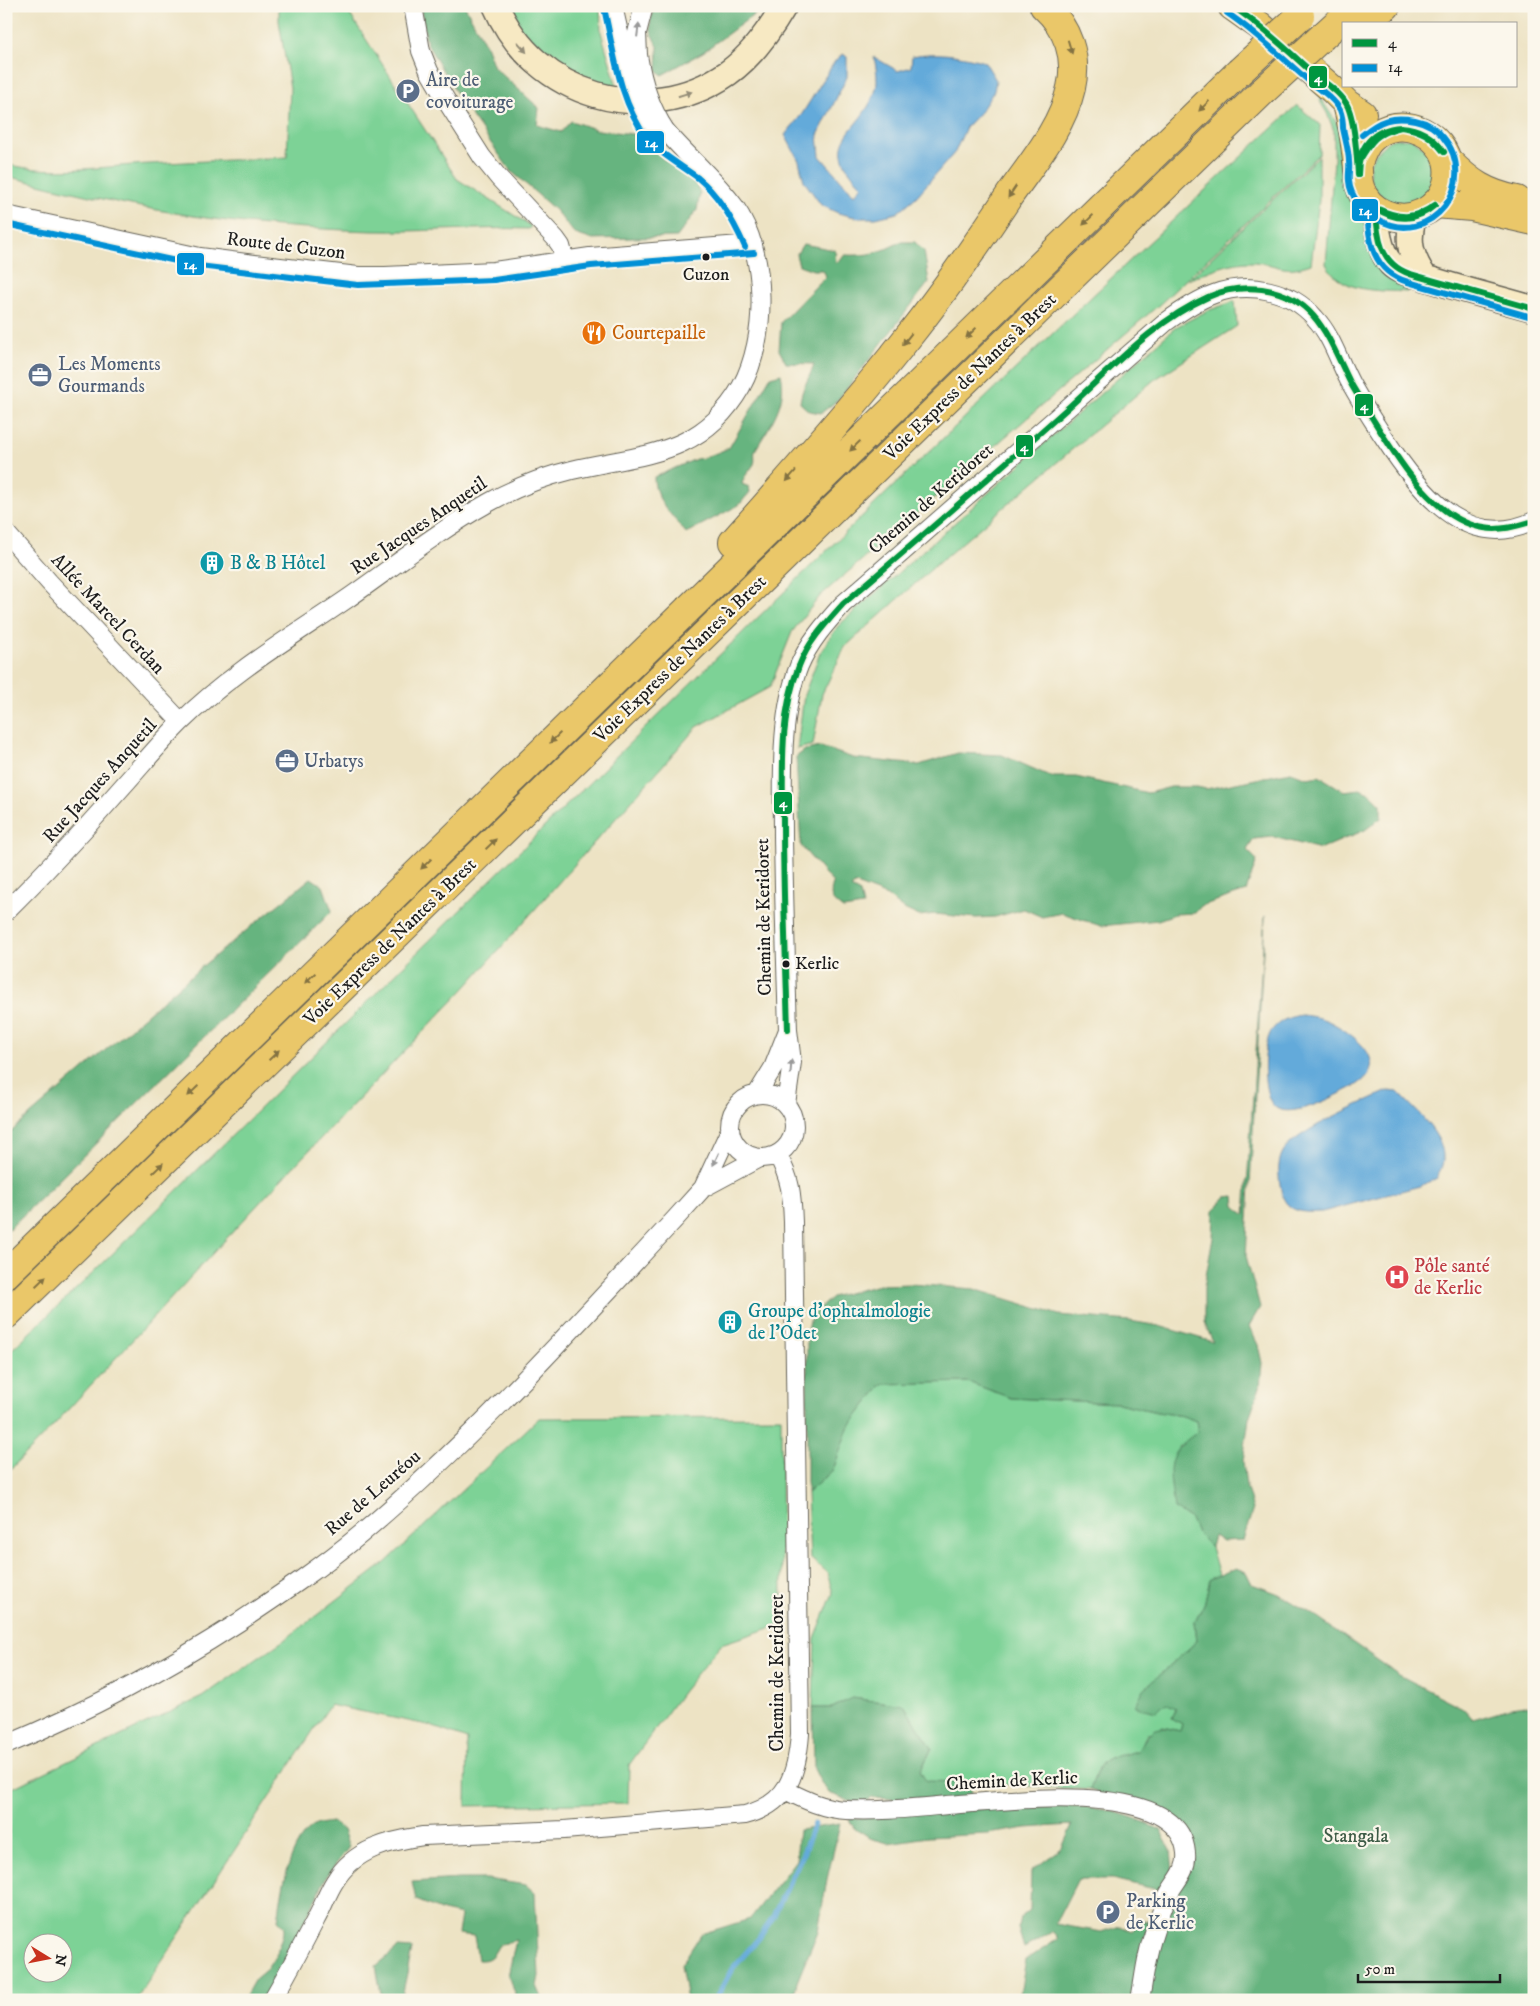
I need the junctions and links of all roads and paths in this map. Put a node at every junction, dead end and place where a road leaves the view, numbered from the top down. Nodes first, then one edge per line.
1 (413, 6) edge
2 (496, 6) edge
3 (614, 6) edge
4 (644, 6) edge
5 (784, 6) edge
6 (1044, 6) edge
7 (1232, 6) edge
8 (1356, 6) edge
9 (1386, 6) edge
10 (1306, 11) edge
11 (1342, 22) edge
12 (1342, 22) edge
13 (1364, 22) edge
14 (1333, 33) edge
15 (631, 55) junction
16 (1347, 104) junction
17 (1394, 127) junction
18 (1448, 161) junction
19 (1358, 163) junction
20 (1534, 203) edge
21 (1376, 209) junction
22 (1425, 211) junction
23 (6, 216) edge
24 (1534, 221) edge
25 (753, 244) junction
26 (565, 261) junction
27 (1424, 278) junction
28 (1534, 309) edge
29 (1534, 521) edge
30 (6, 533) edge
31 (590, 704) junction
32 (181, 722) junction
33 (6, 911) edge
34 (788, 1030) junction
35 (758, 1094) junction
36 (786, 1104) junction
37 (730, 1130) junction
38 (777, 1154) junction
39 (759, 1158) junction
40 (703, 1188) junction
41 (6, 1274) edge
42 (6, 1316) edge
43 (6, 1745) edge
44 (785, 1790) junction
45 (272, 2000) edge
46 (1140, 2000) edge

1 - 26 street
2 -> 5 main road
3 - 15 street
15 -> 4 street
6 -> 31 main road
7 - 16 main road
8 - 12 main road, Voie Express de Nantes à Brest
9 - 13 main road
10 -> 31 main road, Voie Express de Nantes à Brest, bridge
11 - 14 main road, Voie Express de Nantes à Brest
42 -> 14 main road, Voie Express de Nantes à Brest, bridge
15 - 25 street, bridge
16 - 17 main road
16 - 19 main road
17 - 18 main road
17 - 19 main road
18 - 20 main road
18 - 22 main road
19 - 21 main road
21 - 22 main road
21 - 27 main road
22 - 24 main road
22 - 27 main road
23 - 26 street, Route de Cuzon
25 - 26 street, Route de Cuzon
25 - 32 street, Rue Jacques Anquetil
27 - 28 main road
29 - 34 street, Chemin de Keridoret
30 - 32 street, Allée Marcel Cerdan
31 -> 41 main road, Voie Express de Nantes à Brest
32 - 33 street, Rue Jacques Anquetil
34 - 35 street, Chemin de Keridoret
36 -> 34 street, Chemin de Keridoret
35 - 36 street
35 - 37 street
36 - 38 street
37 - 39 street
37 -> 40 street, Rue de Leuréou
38 - 39 street
38 - 44 street, Chemin de Keridoret
39 - 40 street, Rue de Leuréou
40 - 43 street, Rue de Leuréou
44 - 45 street, Chemin de Keridoret
44 - 46 street, Chemin de Kerlic

